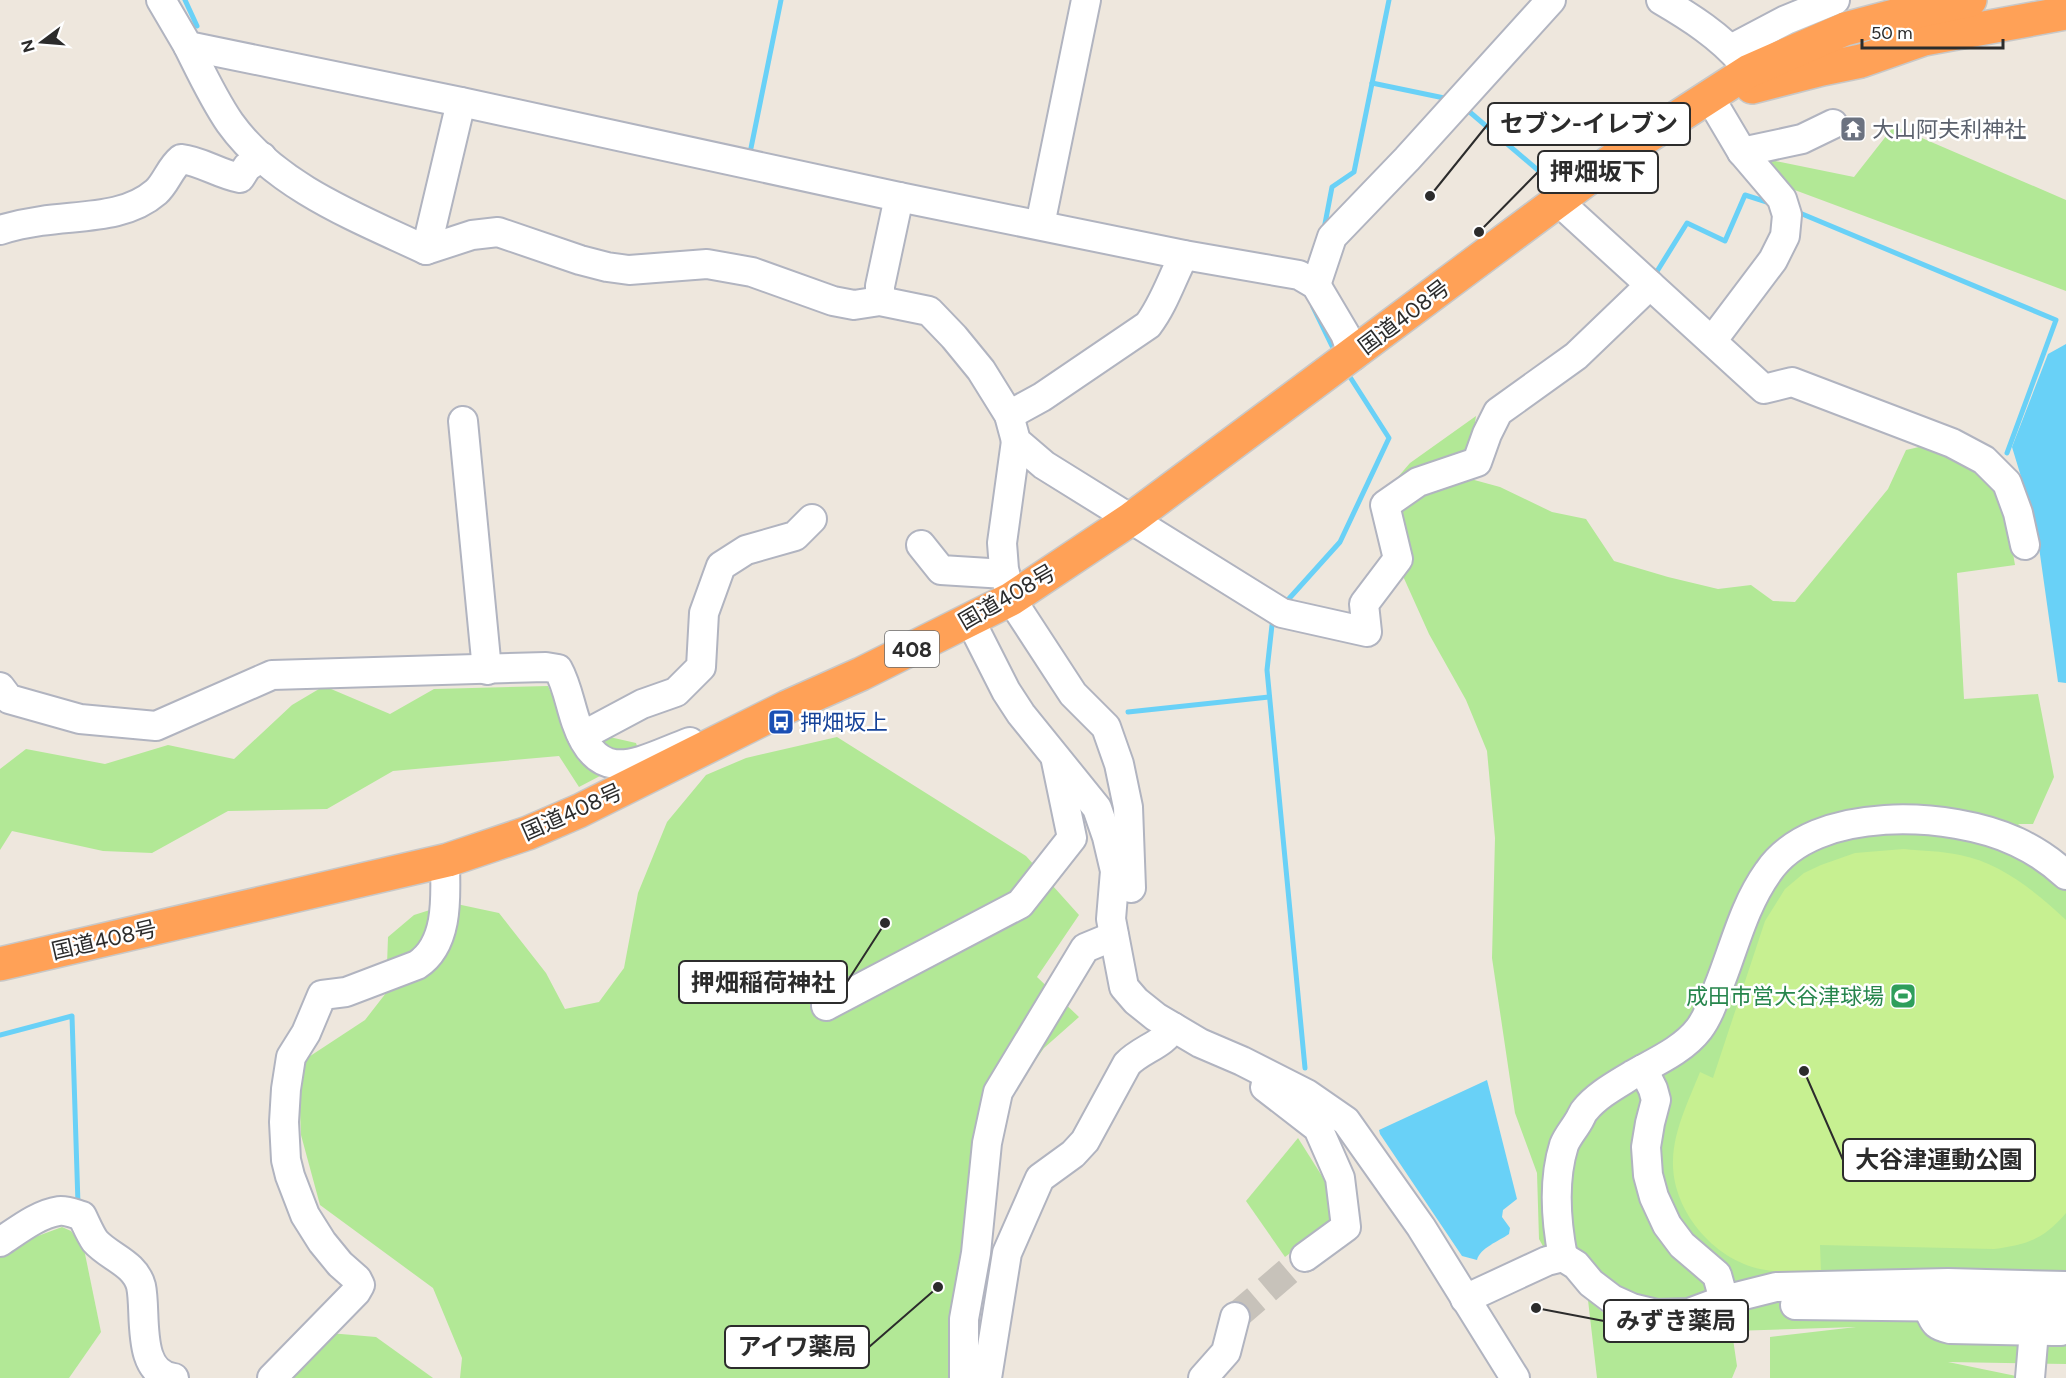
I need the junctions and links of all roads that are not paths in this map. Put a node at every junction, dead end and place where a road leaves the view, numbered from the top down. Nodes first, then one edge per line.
1 (161, 0) edge
2 (1086, 0) edge
3 (1551, 0) edge
4 (1661, 0) edge
5 (1835, 0) edge
6 (1970, 0) edge
7 (2066, 13) edge
8 (188, 46) junction
9 (1740, 60) junction
10 (1710, 98) junction
11 (461, 102) junction
12 (1833, 124) dead end
13 (1742, 152) junction
14 (262, 157) junction
15 (899, 197) junction
16 (1558, 201) junction
17 (1040, 225) junction
18 (0, 230) edge
19 (426, 250) junction
20 (1184, 255) junction
21 (1316, 285) junction
22 (1650, 285) junction
23 (880, 301) junction
24 (1712, 341) junction
25 (1353, 356) junction
26 (463, 421) dead end
27 (1013, 428) junction
28 (812, 519) dead end
29 (1131, 519) junction
30 (921, 545) dead end
31 (2025, 545) dead end
32 (1008, 586) junction
33 (970, 620) junction
34 (487, 670) junction
35 (0, 687) edge
36 (787, 707) junction
37 (582, 736) junction
38 (1056, 759) junction
39 (448, 860) junction
40 (2066, 875) edge
41 (1115, 944) junction
42 (0, 964) edge
43 (826, 1006) dead end
44 (1173, 1027) junction
45 (1135, 1055) junction
46 (1242, 1061) junction
47 (1643, 1070) junction
48 (0, 1242) edge
49 (1305, 1257) tunnel mouth
50 (1563, 1257) junction
51 (2066, 1286) edge
52 (1465, 1299) junction
53 (1724, 1300) junction
54 (1927, 1307) junction
55 (2066, 1308) edge
56 (1235, 1317) tunnel mouth
57 (1480, 1323) junction
58 (2066, 1326) edge
59 (2034, 1331) junction
60 (166, 1377) edge
61 (272, 1378) edge
62 (964, 1378) edge
63 (987, 1378) edge
64 (994, 1378) edge
65 (1203, 1378) edge
66 (1493, 1378) edge
67 (1515, 1378) edge
68 (2030, 1378) edge

1 - 8 street
2 - 17 street
3 - 21 street
4 - 9 street
5 - 9 street
6 - 9 highway, 国道408号 / 408
7 - 10 highway, 国道408号
8 - 11 street
8 - 14 street
9 - 10 highway, 国道408号 / 408
10 - 13 street
10 - 16 highway, 国道408号 / 408
11 - 15 street
11 - 19 street
12 - 13 street
13 - 24 street
14 - 18 street
14 - 19 street
15 - 17 street
15 - 23 street
16 - 22 street
16 - 25 highway, 国道408号 / 408
17 - 20 street
19 - 23 street
20 - 21 street
20 - 27 street
21 - 25 street
22 - 24 street
22 - 29 street
23 - 27 street
24 - 31 street
25 - 29 highway, 国道408号 / 408
26 - 34 street
27 - 29 street
27 - 32 street
28 - 37 street
29 - 32 highway, 国道408号 / 408
30 - 32 street
32 - 33 highway, 国道408号 / 408
32 - 41 street
33 - 36 highway, 国道408号 / 408
33 - 38 street
34 - 35 street
34 - 37 street
36 - 37 street
36 - 39 highway, 国道408号 / 408
38 - 41 street
38 - 43 street
39 - 42 highway, 国道408号 / 408
39 - 61 street
40 - 47 street
41 - 44 street
41 - 62 street
44 - 45 street
44 - 46 street
45 - 63 street
45 - 64 street
46 - 49 street
46 - 52 street
47 - 50 street
47 - 53 street
48 - 60 street
50 - 52 street
50 - 53 street
51 - 53 street
52 - 57 street
53 - 54 street
54 - 55 street
54 - 59 street
56 - 65 street
57 - 66 street
57 - 67 street
58 - 59 street
59 - 68 street

